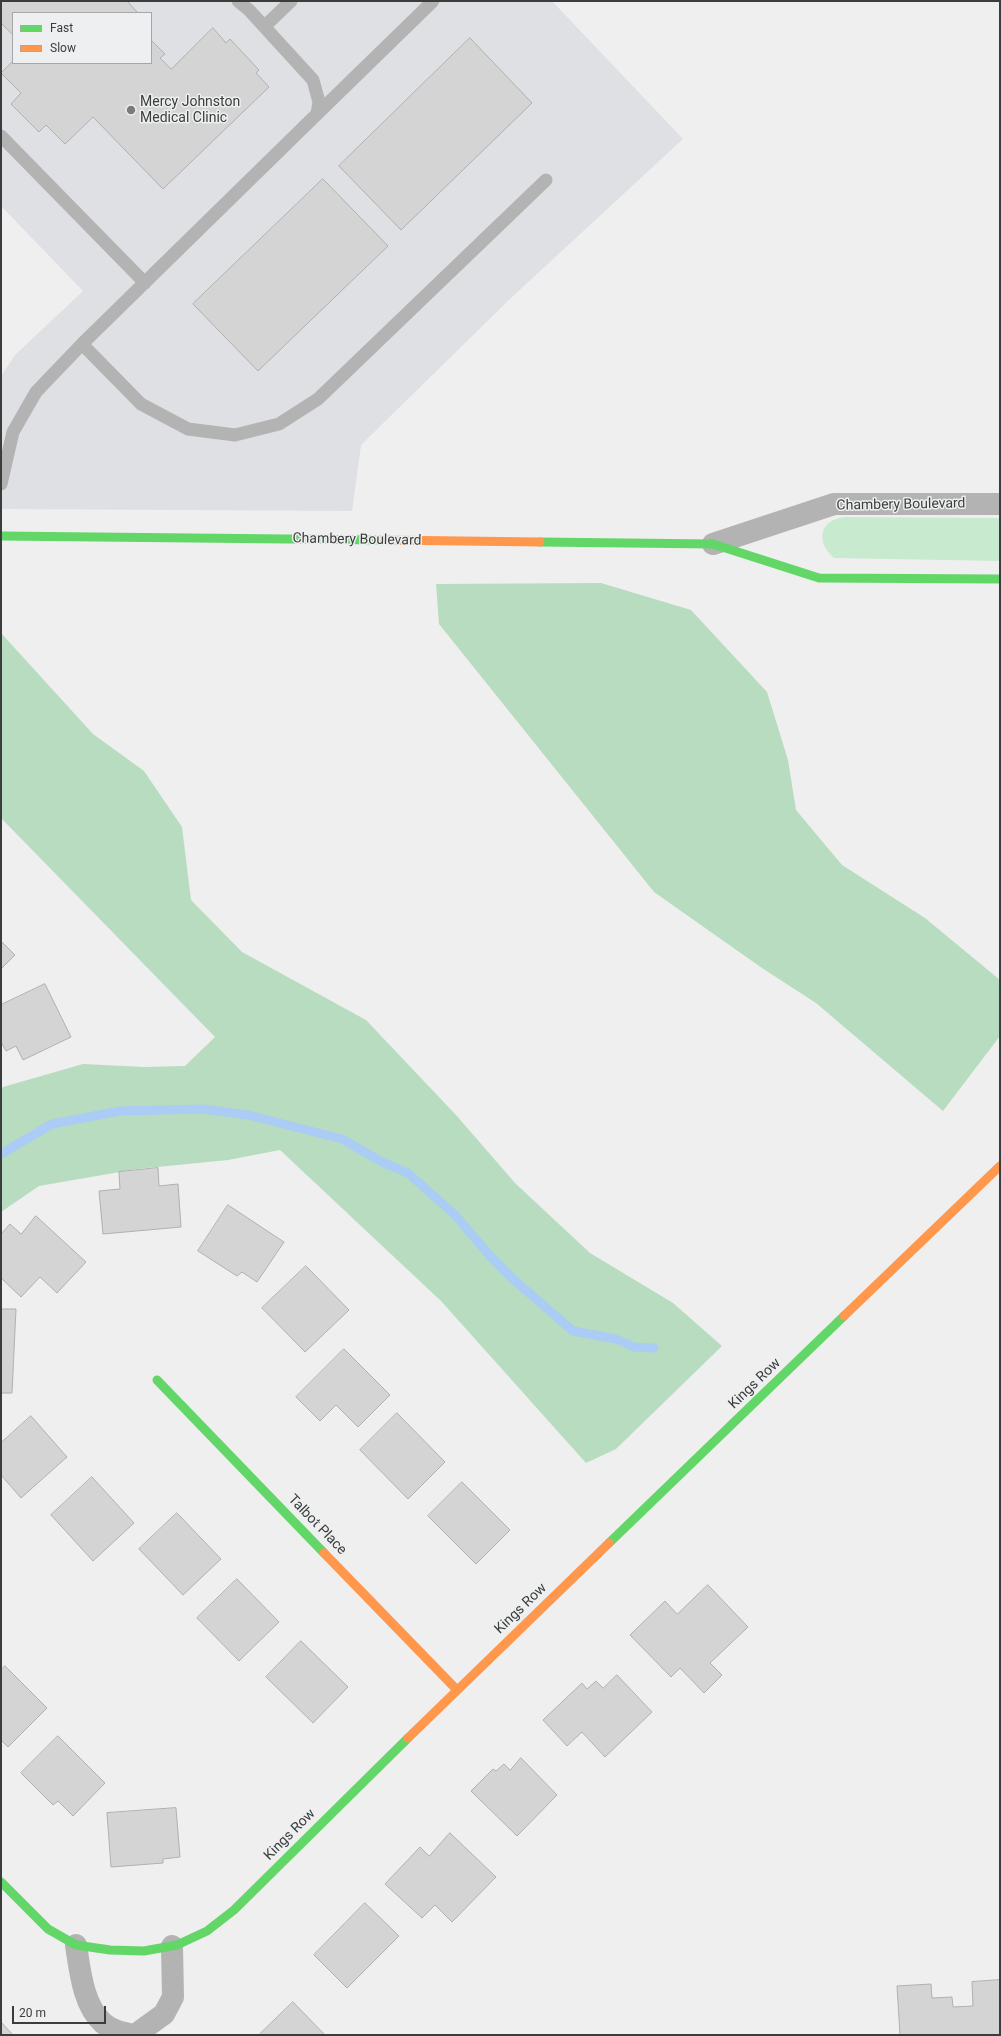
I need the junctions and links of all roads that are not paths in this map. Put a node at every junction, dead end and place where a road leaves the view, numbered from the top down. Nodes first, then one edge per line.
1 (238, 1) edge
2 (291, 1) edge
3 (433, 1) edge
4 (264, 26) junction
5 (317, 114) junction
6 (1, 136) edge
7 (546, 180) dead end
8 (145, 283) junction
9 (82, 344) junction
10 (1, 484) edge
11 (1000, 504) edge
12 (1, 536) edge
13 (713, 544) junction
14 (1000, 579) edge
15 (1000, 1166) edge
16 (157, 1380) dead end
17 (457, 1690) junction
18 (1, 1882) edge
19 (76, 1945) junction
20 (172, 1946) junction

1 - 4 lane
2 - 4 lane
3 - 5 lane
4 - 5 lane
5 - 8 lane
6 - 8 lane
7 - 9 lane
8 - 9 lane
9 - 10 lane
11 - 13 street, Chambery Boulevard
12 - 13 street, Chambery Boulevard
13 - 14 street, Chambery Boulevard
15 - 17 street, Kings Row
16 - 17 street, Talbot Place
17 - 20 street, Kings Row
18 - 19 street, Kings Row
19 - 20 street, Kings Row
19 - 20 street

